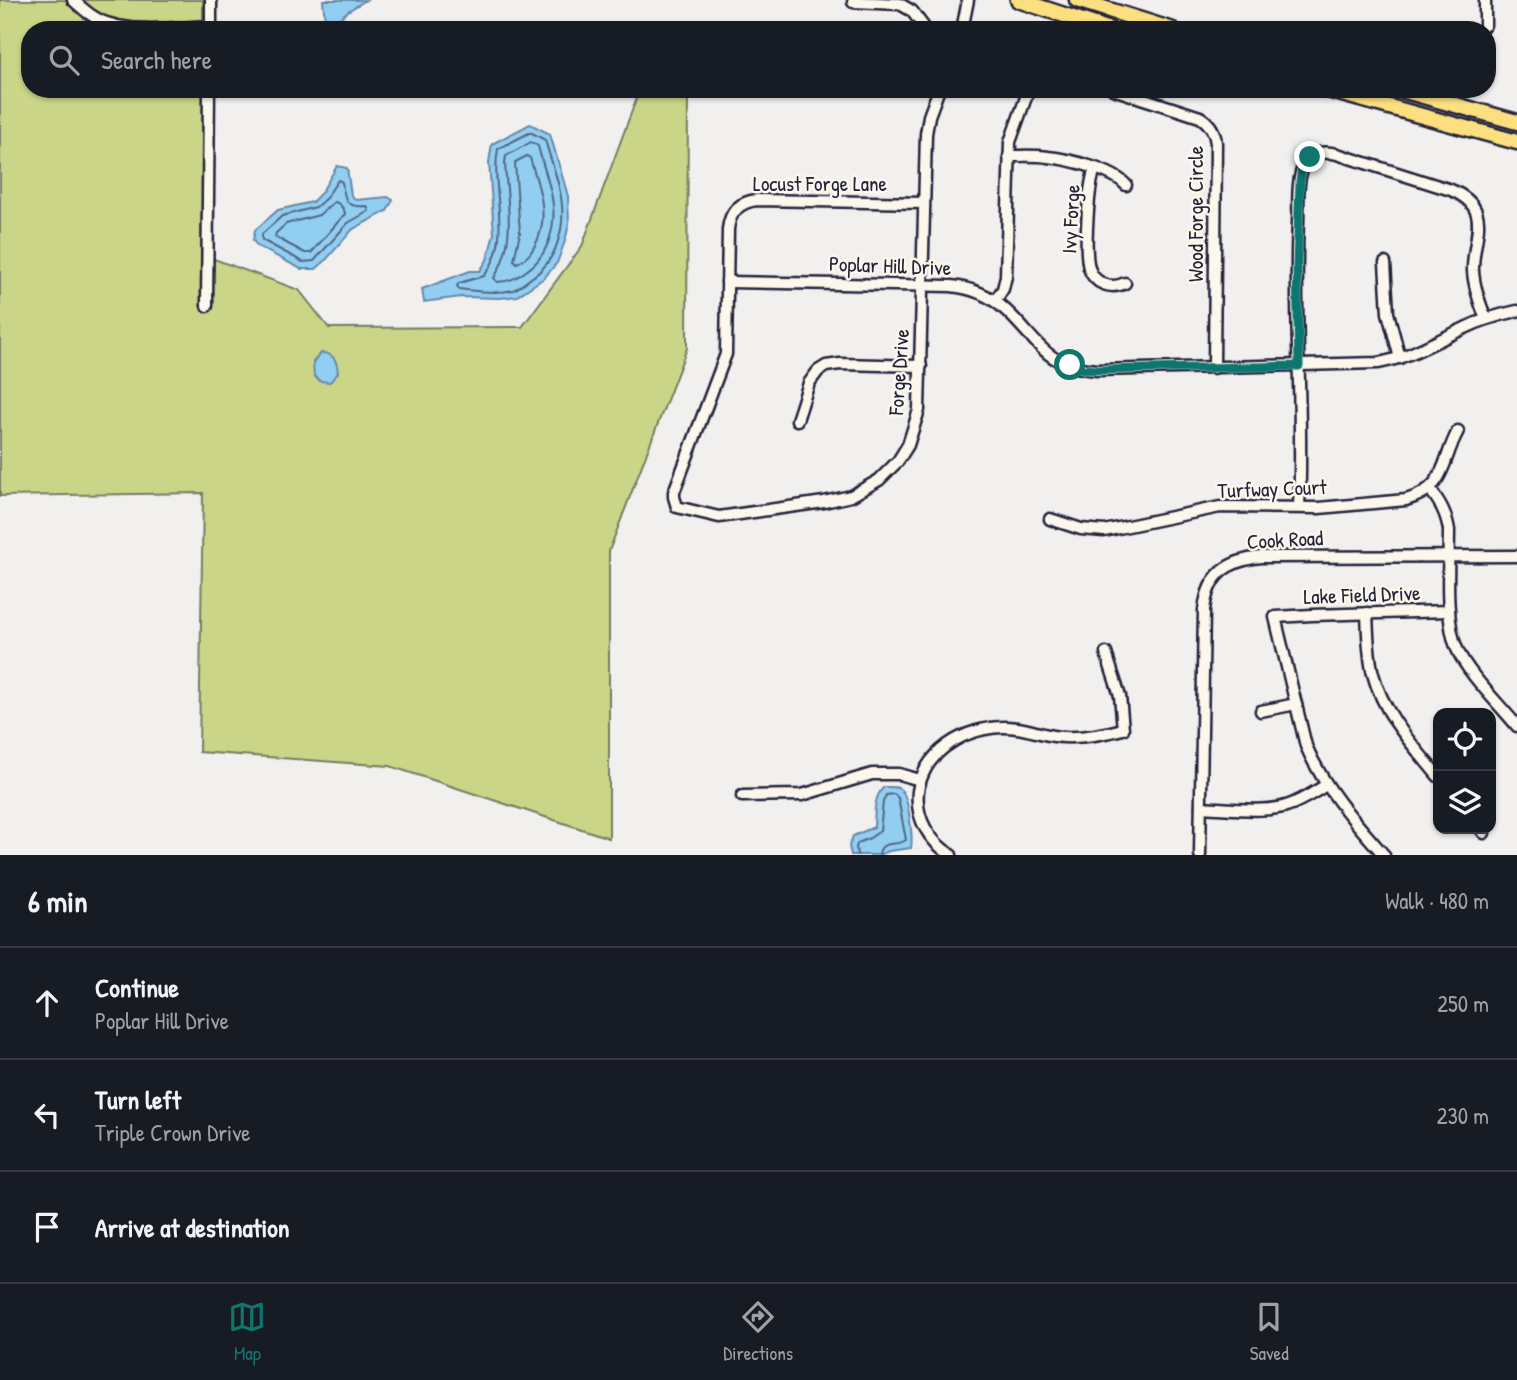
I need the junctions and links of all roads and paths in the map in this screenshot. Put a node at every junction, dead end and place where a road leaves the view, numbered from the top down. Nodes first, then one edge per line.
1 (73, 0) edge
2 (211, 0) edge
3 (968, 0) edge
4 (1018, 0) edge
5 (1077, 0) edge
6 (1485, 0) edge
7 (853, 2) dead end
8 (104, 21) edge
9 (211, 21) edge
10 (919, 21) edge
11 (964, 21) edge
12 (1082, 21) edge
13 (1144, 21) edge
14 (1485, 21) edge
15 (209, 98) edge
16 (936, 98) edge
17 (1025, 98) edge
18 (1141, 98) edge
19 (1358, 98) edge
20 (1430, 98) edge
21 (1517, 122) edge
22 (1517, 142) edge
23 (1009, 156) junction
24 (1095, 169) junction
25 (1126, 185) dead end
26 (924, 203) junction
27 (1385, 263) dead end
28 (727, 282) junction
29 (1125, 283) dead end
30 (922, 285) junction
31 (995, 301) junction
32 (207, 306) dead end
33 (1517, 311) edge
34 (1486, 319) junction
35 (1400, 358) junction
36 (921, 366) junction
37 (1299, 366) junction
38 (1214, 368) junction
39 (797, 420) dead end
40 (1458, 431) dead end
41 (1430, 489) junction
42 (677, 507) joint
43 (1299, 507) junction
44 (1051, 519) dead end
45 (1517, 556) edge
46 (1449, 557) junction
47 (1449, 611) junction
48 (1367, 613) junction
49 (1106, 653) dead end
50 (1296, 704) junction
51 (1261, 711) dead end
52 (1517, 726) edge
53 (1434, 771) edge
54 (920, 780) junction
55 (1326, 785) junction
56 (742, 796) dead end
57 (1201, 807) junction
58 (951, 855) edge
59 (1200, 855) edge
60 (1384, 855) edge

1 - 8 street
2 - 9 street
3 - 11 street
4 - 12 highway
5 - 13 highway
6 - 14 street
7 - 10 street
15 - 32 street
16 - 26 street, Forge Drive
17 - 23 street
18 - 38 street, Wood Forge Circle
19 - 22 highway
20 - 21 highway
23 - 24 street
23 - 31 street
24 - 25 street
24 - 29 street, Ivy Forge
26 - 28 street, Locust Forge Lane
26 - 30 street, Forge Drive
27 - 35 street
28 - 30 street, Poplar Hill Drive
28 - 42 street, Locust Forge Lane
30 - 31 street, Poplar Hill Drive
30 - 36 street, Forge Drive
31 - 38 street, Poplar Hill Drive
33 - 34 street, Poplar Hill Drive
34 - 35 street, Poplar Hill Drive
34 - 37 street
35 - 37 street, Poplar Hill Drive
36 - 39 street
36 - 42 street, Forge Drive
37 - 38 street, Poplar Hill Drive
37 - 43 street
40 - 41 street
41 - 43 street, Turfway Court
41 - 46 street
43 - 44 street, Turfway Court
45 - 46 street, Cook Road
46 - 47 street
46 - 57 street, Cook Road
47 - 48 street, Lake Field Drive
47 - 52 street
48 - 50 street, Lake Field Drive
48 - 53 street
49 - 54 street
50 - 51 street
50 - 55 street
54 - 56 street
54 - 58 street
55 - 57 street
55 - 60 street
57 - 59 street, Cook Road

